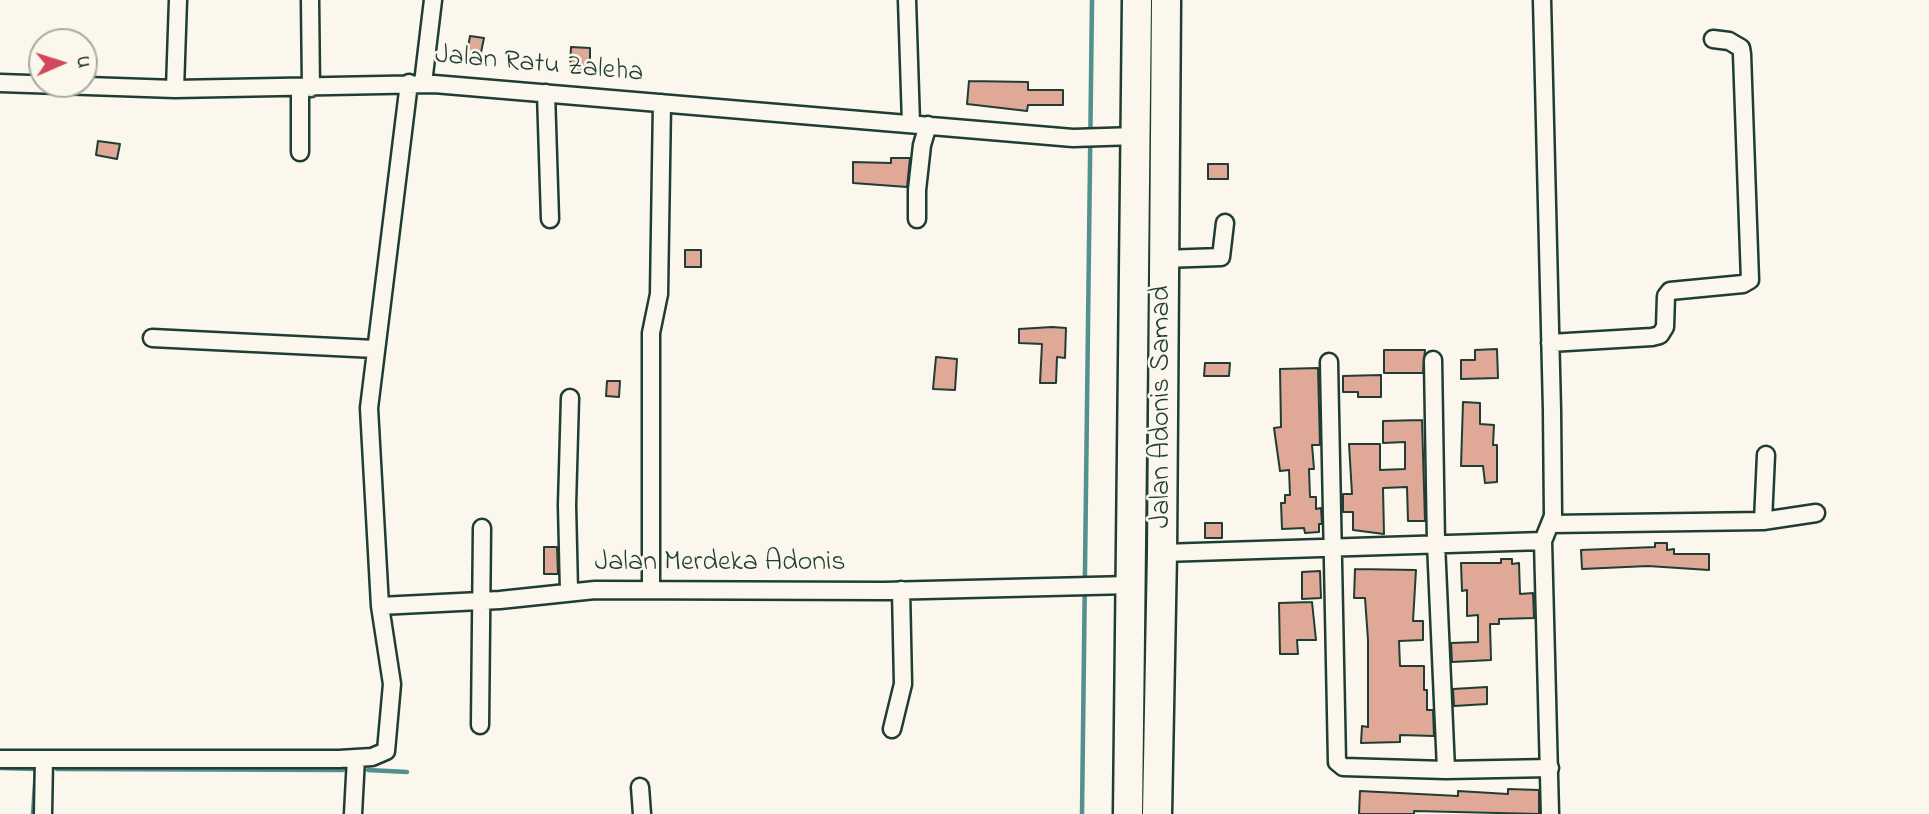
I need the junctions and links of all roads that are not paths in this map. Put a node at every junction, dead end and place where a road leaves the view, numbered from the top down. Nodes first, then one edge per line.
1 (178, 0) edge
2 (310, 0) edge
3 (433, 0) edge
4 (907, 0) edge
5 (1137, 0) edge
6 (1166, 0) edge
7 (1542, 0) edge
8 (1713, 39) dead end
9 (0, 83) edge
10 (416, 83) junction
11 (305, 88) junction
12 (175, 89) junction
13 (546, 93) junction
14 (662, 103) junction
15 (911, 123) junction
16 (928, 125) junction
17 (1123, 136) junction
18 (300, 152) dead end
19 (550, 219) dead end
20 (917, 219) dead end
21 (1225, 223) dead end
22 (1163, 259) junction
23 (152, 338) dead end
24 (1550, 343) junction
25 (375, 349) junction
26 (1433, 360) dead end
27 (1329, 362) dead end
28 (570, 398) dead end
29 (1766, 456) dead end
30 (1816, 513) dead end
31 (1763, 521) junction
32 (1551, 524) junction
33 (482, 528) dead end
34 (1543, 541) junction
35 (1436, 543) junction
36 (1332, 546) junction
37 (1162, 553) junction
38 (1117, 585) junction
39 (651, 589) junction
40 (901, 590) junction
41 (569, 591) junction
42 (483, 601) junction
43 (380, 606) junction
44 (1129, 712) junction
45 (1158, 712) junction
46 (480, 725) dead end
47 (892, 729) dead end
48 (356, 758) junction
49 (0, 759) edge
50 (44, 759) junction
51 (1550, 768) junction
52 (1446, 770) junction
53 (640, 787) dead end
54 (43, 814) edge
55 (354, 814) edge
56 (642, 814) edge
57 (1128, 814) edge
58 (1157, 814) edge
59 (1550, 814) edge

1 - 12 street
2 - 11 street
3 - 10 street
4 - 15 street
5 - 17 highway
6 - 22 highway, Jalan Adonis Samad
7 - 24 street
8 - 24 street
9 - 12 street, Jalan Ratu Zaleha
10 - 11 street, Jalan Ratu Zaleha
10 - 13 street, Jalan Ratu Zaleha
10 - 25 street
11 - 12 street, Jalan Ratu Zaleha
11 - 18 street
13 - 14 street, Jalan Ratu Zaleha
13 - 19 street
14 - 15 street, Jalan Ratu Zaleha
14 - 39 street
15 - 16 street, Jalan Ratu Zaleha
16 - 17 street, Jalan Ratu Zaleha
16 - 20 street
17 - 38 highway
21 - 22 street
22 - 37 highway, Jalan Adonis Samad
23 - 25 street
24 - 32 street
25 - 43 street
26 - 35 street
27 - 36 street
28 - 41 street
29 - 31 street
30 - 31 street
31 - 32 street
32 - 34 street
33 - 42 street
34 - 35 street
34 - 51 street
35 - 36 street
35 - 52 street
36 - 37 street
36 - 52 street
37 - 45 highway, Jalan Adonis Samad
38 - 40 street, Jalan Merdeka Adonis
38 - 44 highway
39 - 40 street, Jalan Merdeka Adonis
39 - 41 street, Jalan Merdeka Adonis
40 - 47 street
41 - 42 street, Jalan Merdeka Adonis
42 - 43 street, Jalan Merdeka Adonis
42 - 46 street
43 - 48 street
44 - 45 highway
44 - 57 highway
45 - 58 highway, Jalan Adonis Samad
48 - 50 street
48 - 55 street
49 - 50 street
50 - 54 street
51 - 52 street
51 - 59 street
53 - 56 street

